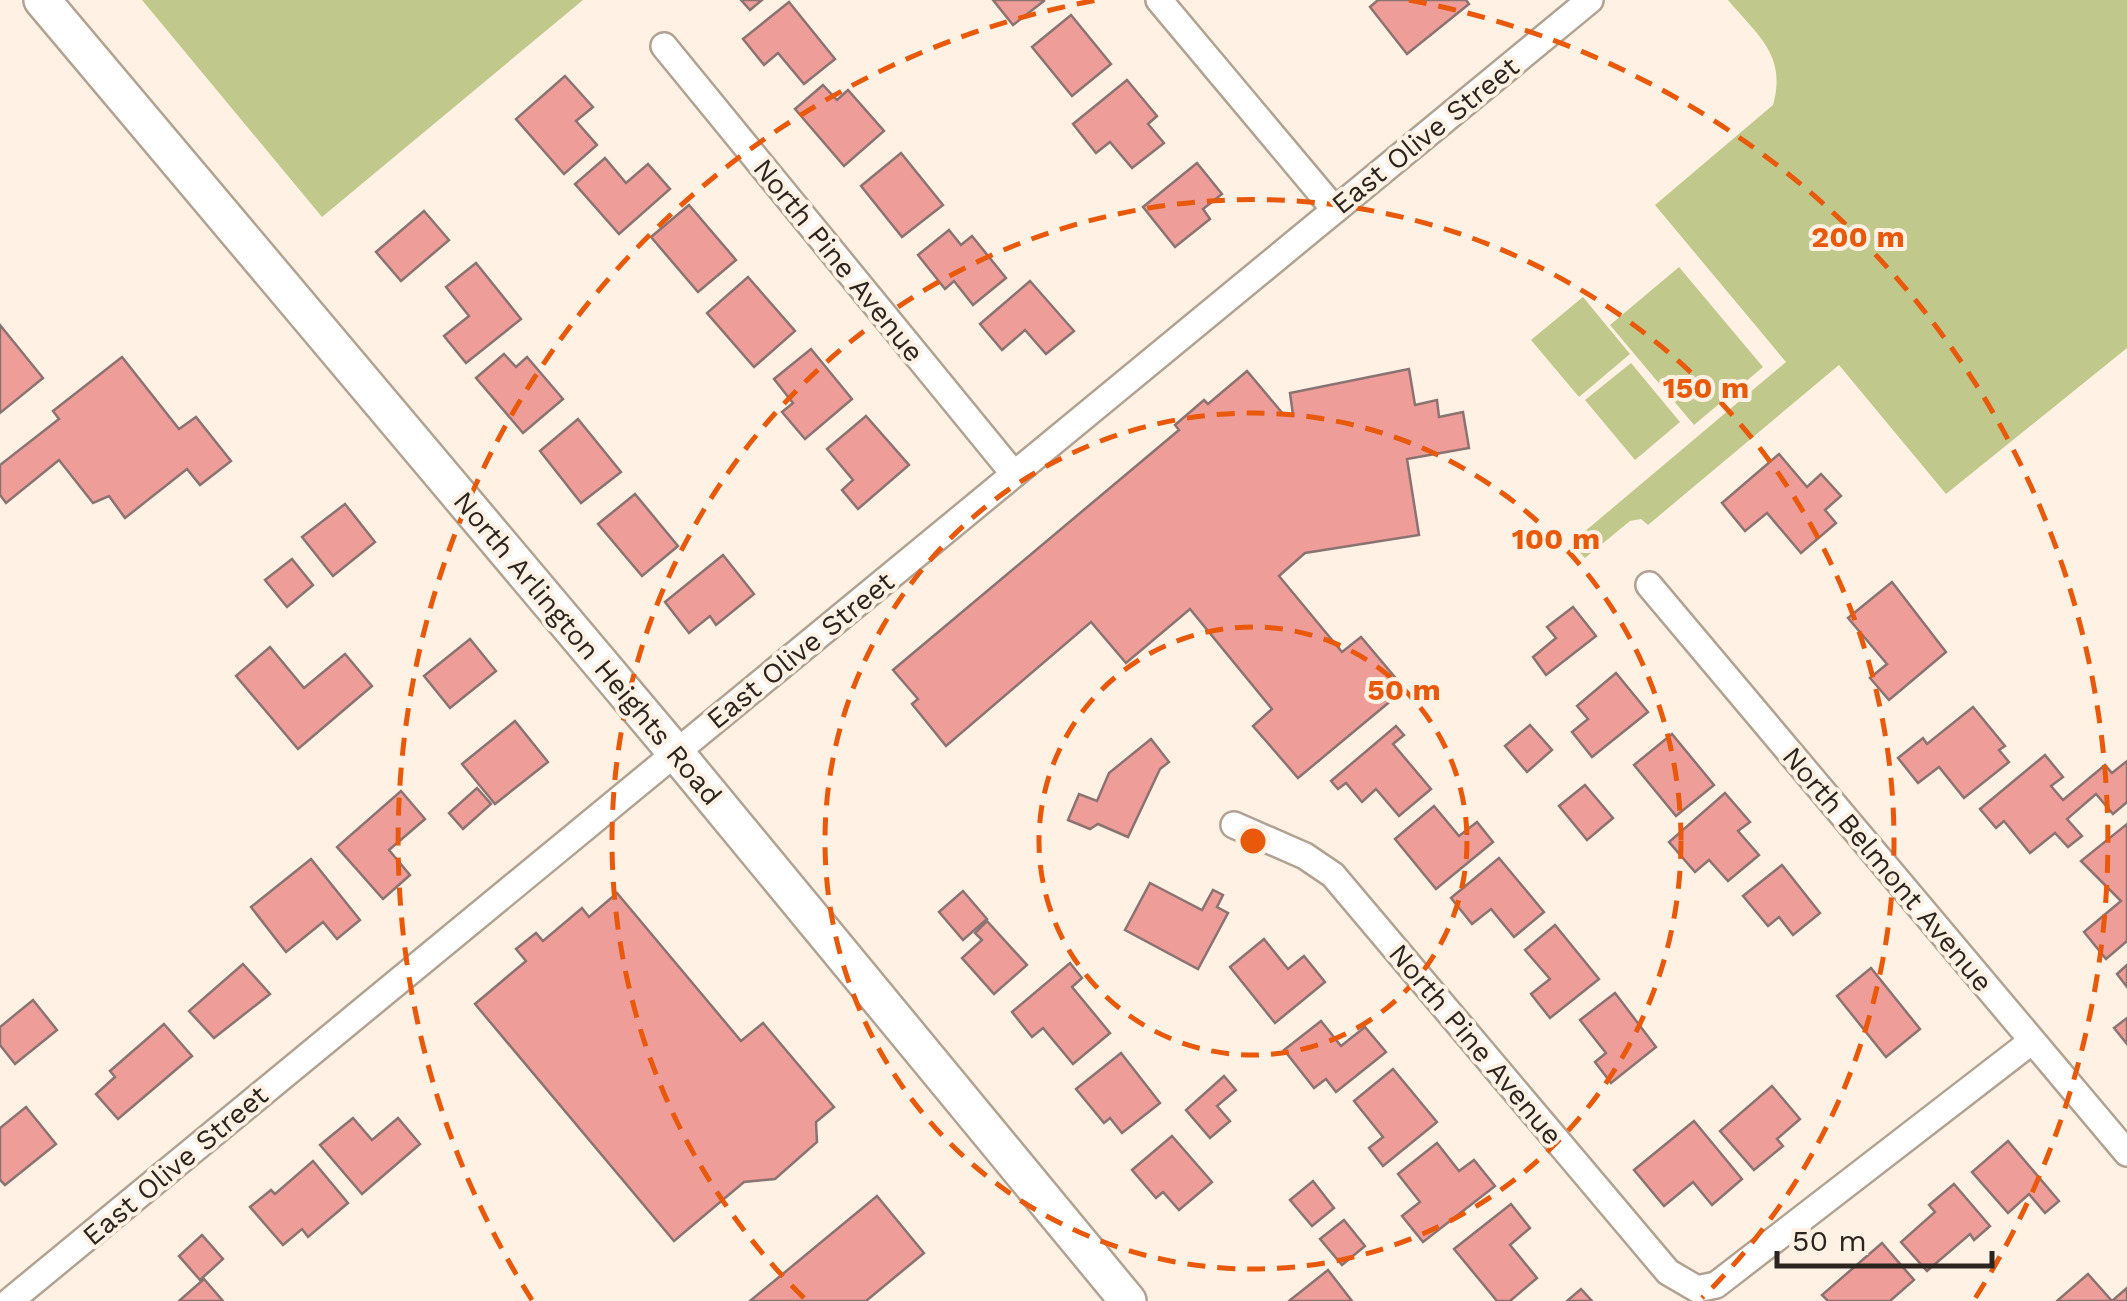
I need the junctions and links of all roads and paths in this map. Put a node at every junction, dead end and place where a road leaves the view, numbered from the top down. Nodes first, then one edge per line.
1 (42, 0) edge
2 (1159, 0) edge
3 (1590, 0) edge
4 (664, 46) dead end
5 (1335, 210) junction
6 (1014, 474) junction
7 (1649, 584) dead end
8 (676, 752) junction
9 (1234, 825) dead end
10 (2032, 1041) junction
11 (2127, 1153) edge
12 (5, 1299) edge
13 (1128, 1301) edge

1 - 8 main road, North Arlington Heights Road
2 - 5 street
3 - 5 street, East Olive Street
4 - 6 street, North Pine Avenue
5 - 6 street, East Olive Street
6 - 8 street, East Olive Street
7 - 10 street, North Belmont Avenue
8 - 12 street, East Olive Street
8 - 13 main road, North Arlington Heights Road
9 - 10 street, North Pine Avenue
10 - 11 street, North Belmont Avenue

